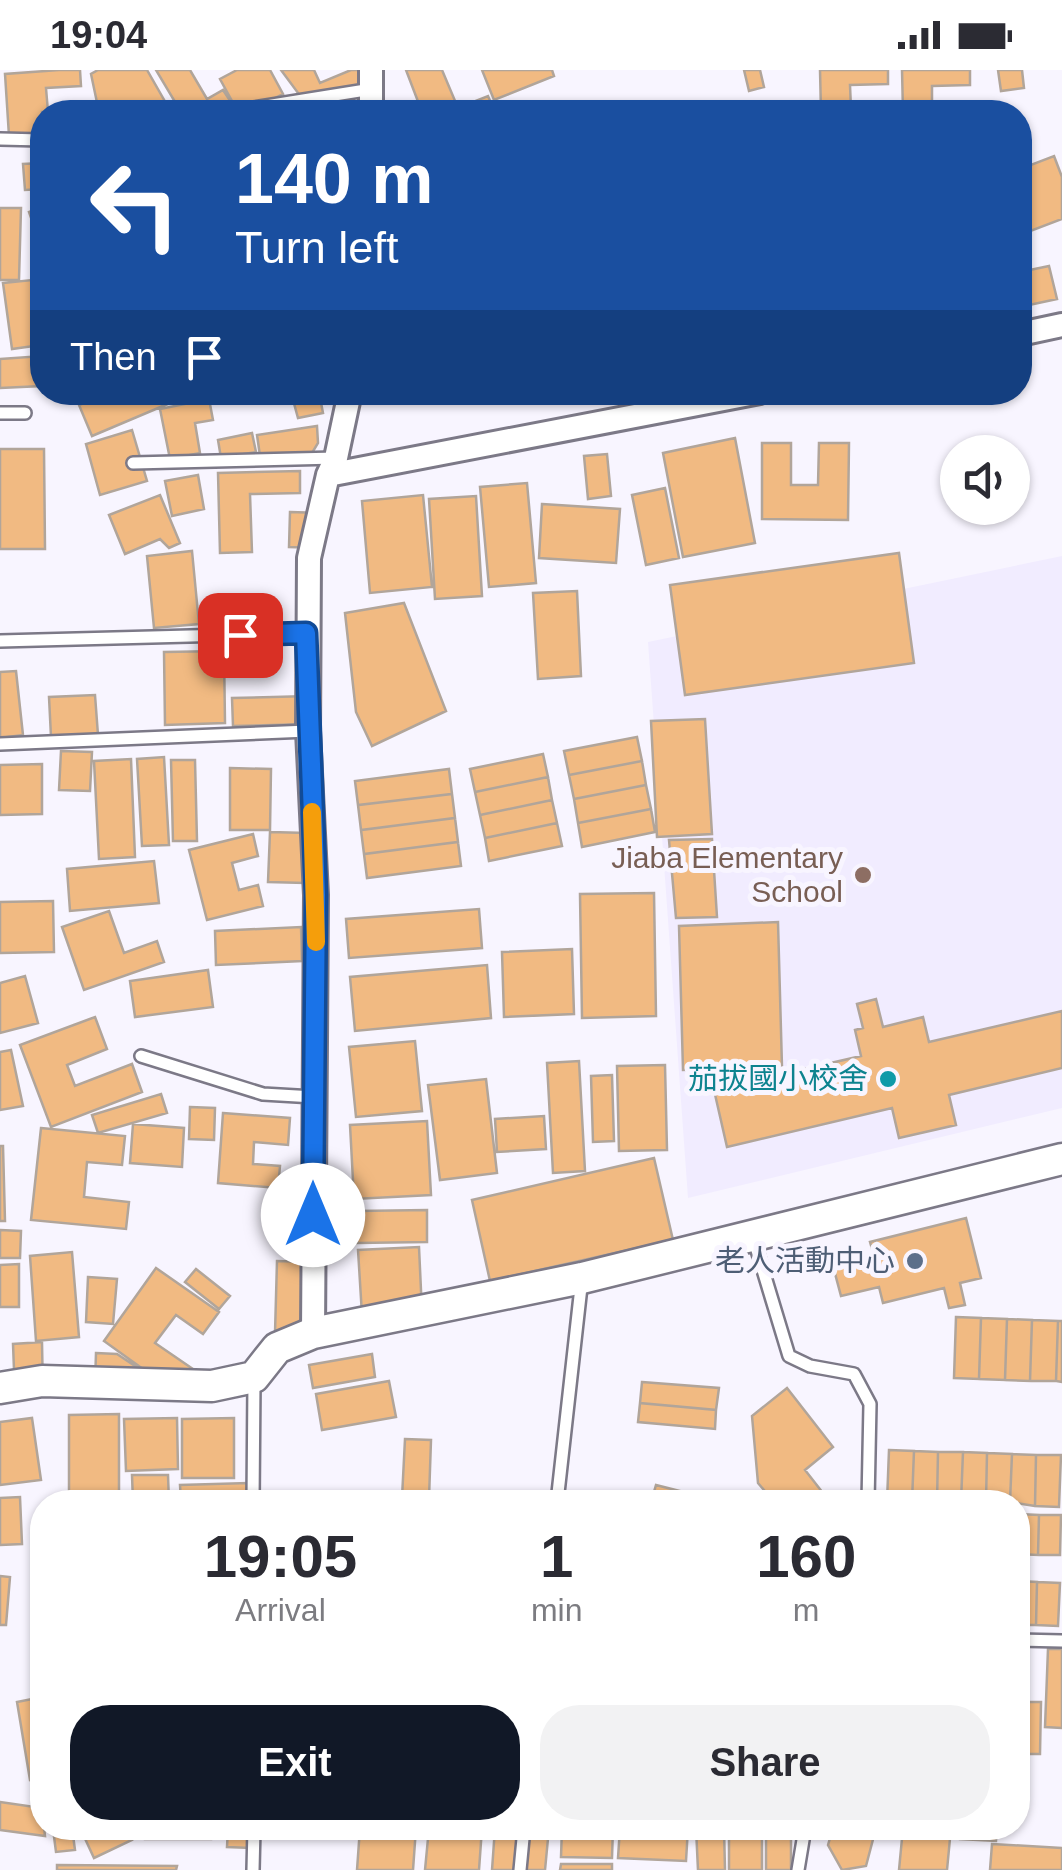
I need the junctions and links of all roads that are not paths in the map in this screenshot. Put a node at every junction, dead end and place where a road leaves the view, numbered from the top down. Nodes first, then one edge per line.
1 (372, 91) edge
2 (310, 100) edge
3 (0, 138) edge
4 (30, 139) edge
5 (1062, 325) edge
6 (1032, 331) edge
7 (347, 405) edge
8 (686, 405) edge
9 (0, 413) edge
10 (26, 414) dead end
11 (133, 464) dead end
12 (332, 467) junction
13 (306, 633) junction
14 (0, 641) edge
15 (308, 732) junction
16 (0, 744) edge
17 (142, 1056) dead end
18 (314, 1097) junction
19 (1062, 1159) edge
20 (753, 1236) junction
21 (582, 1278) junction
22 (312, 1333) junction
23 (254, 1377) junction
24 (0, 1388) edge
25 (253, 1490) edge
26 (558, 1490) edge
27 (868, 1490) edge
28 (1030, 1640) edge
29 (1062, 1641) edge
30 (254, 1840) edge
31 (523, 1840) edge
32 (803, 1840) edge
33 (253, 1870) edge
34 (520, 1870) edge
35 (798, 1870) edge

1 - 2 lane
3 - 4 lane
5 - 6 street
7 - 12 street
8 - 12 street
9 - 10 lane
11 - 12 lane
12 - 13 street
13 - 14 lane
13 - 15 street
15 - 16 lane
15 - 18 street
17 - 18 lane
18 - 22 street
19 - 20 street
20 - 21 street
20 - 27 lane
21 - 22 street
21 - 26 lane
22 - 23 street
23 - 24 street
23 - 25 lane
28 - 29 lane
30 - 33 lane
31 - 34 lane
32 - 35 lane

